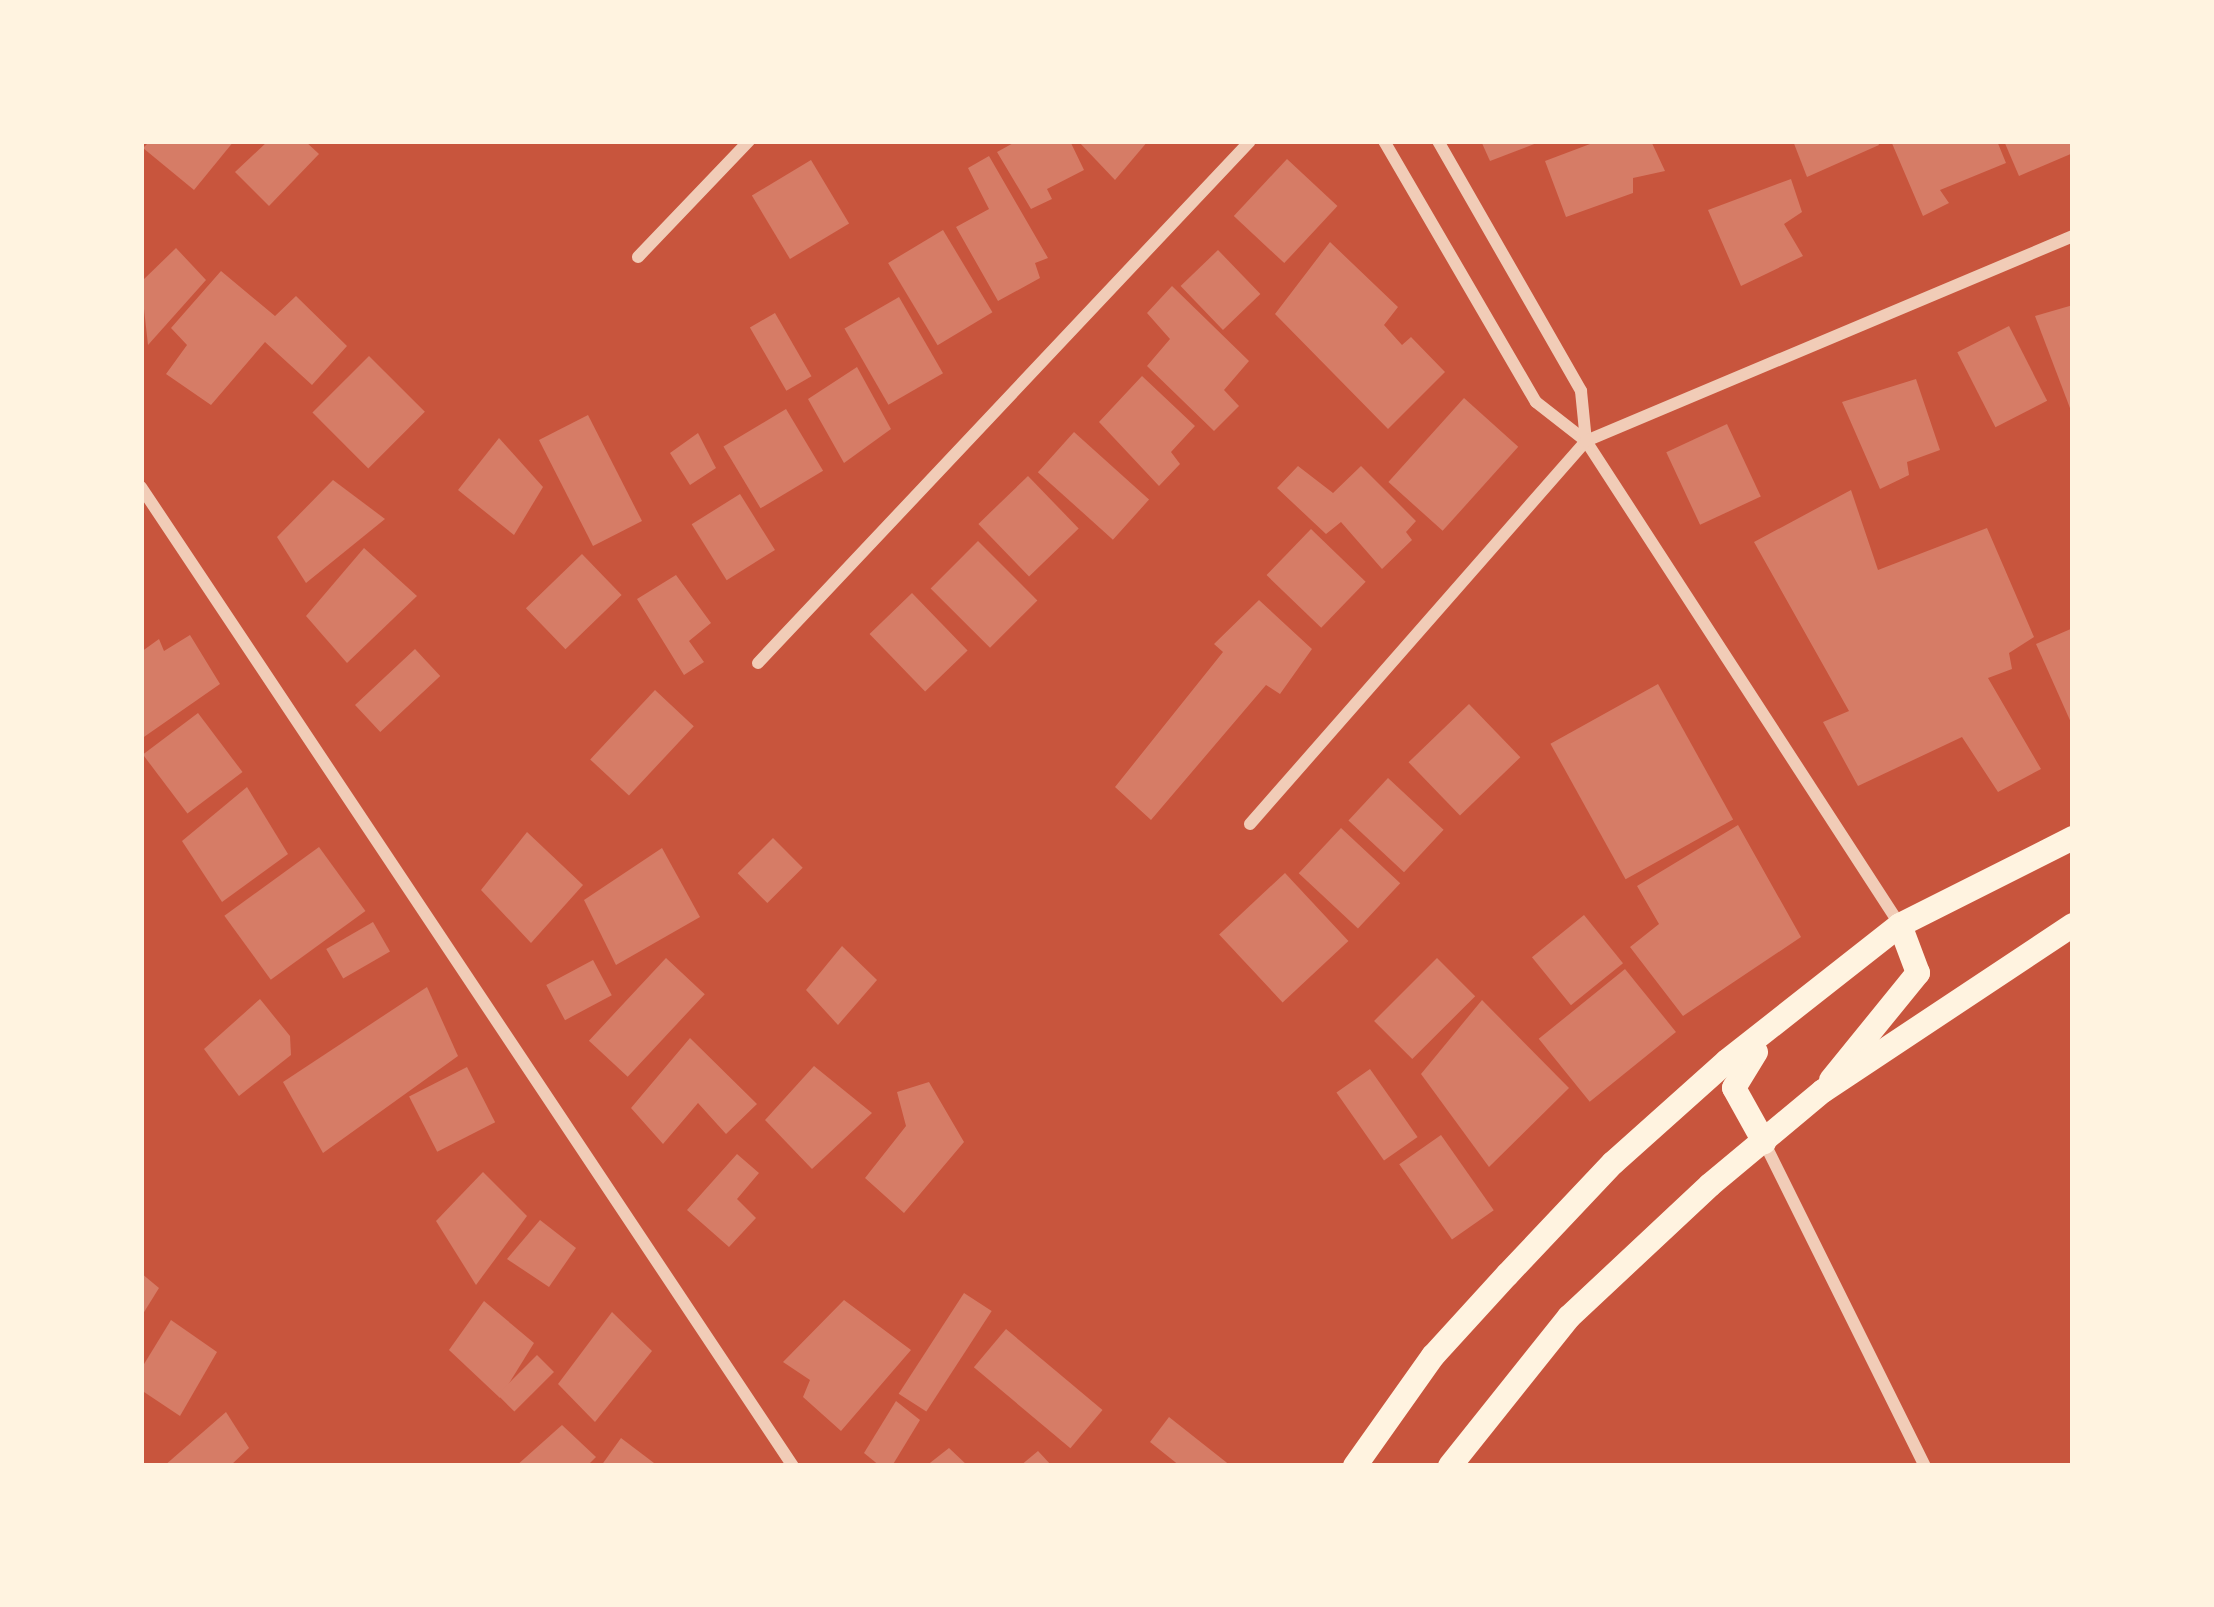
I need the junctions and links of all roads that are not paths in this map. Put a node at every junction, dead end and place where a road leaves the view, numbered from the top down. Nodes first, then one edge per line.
1 (749, 141) edge
2 (1250, 141) edge
3 (1384, 141) edge
4 (1438, 141) edge
5 (2073, 236) edge
6 (638, 257) dead end
7 (1586, 441) junction
8 (141, 487) edge
9 (758, 663) dead end
10 (1250, 824) dead end
11 (2073, 838) edge
12 (1900, 925) junction
13 (2073, 925) edge
14 (1793, 1010) junction
15 (1823, 1091) junction
16 (1764, 1142) junction
17 (793, 1466) edge
18 (1355, 1466) edge
19 (1450, 1466) edge
20 (1925, 1466) edge

1 - 6 street
2 - 9 street
3 - 7 street
4 - 7 street
5 - 7 street
7 - 10 street
7 - 12 street
8 - 17 street
11 - 12 main road
12 - 14 main road
12 - 15 main road
13 - 15 main road
14 - 16 main road
14 - 18 main road
15 - 16 main road
16 - 19 main road
16 - 20 street

